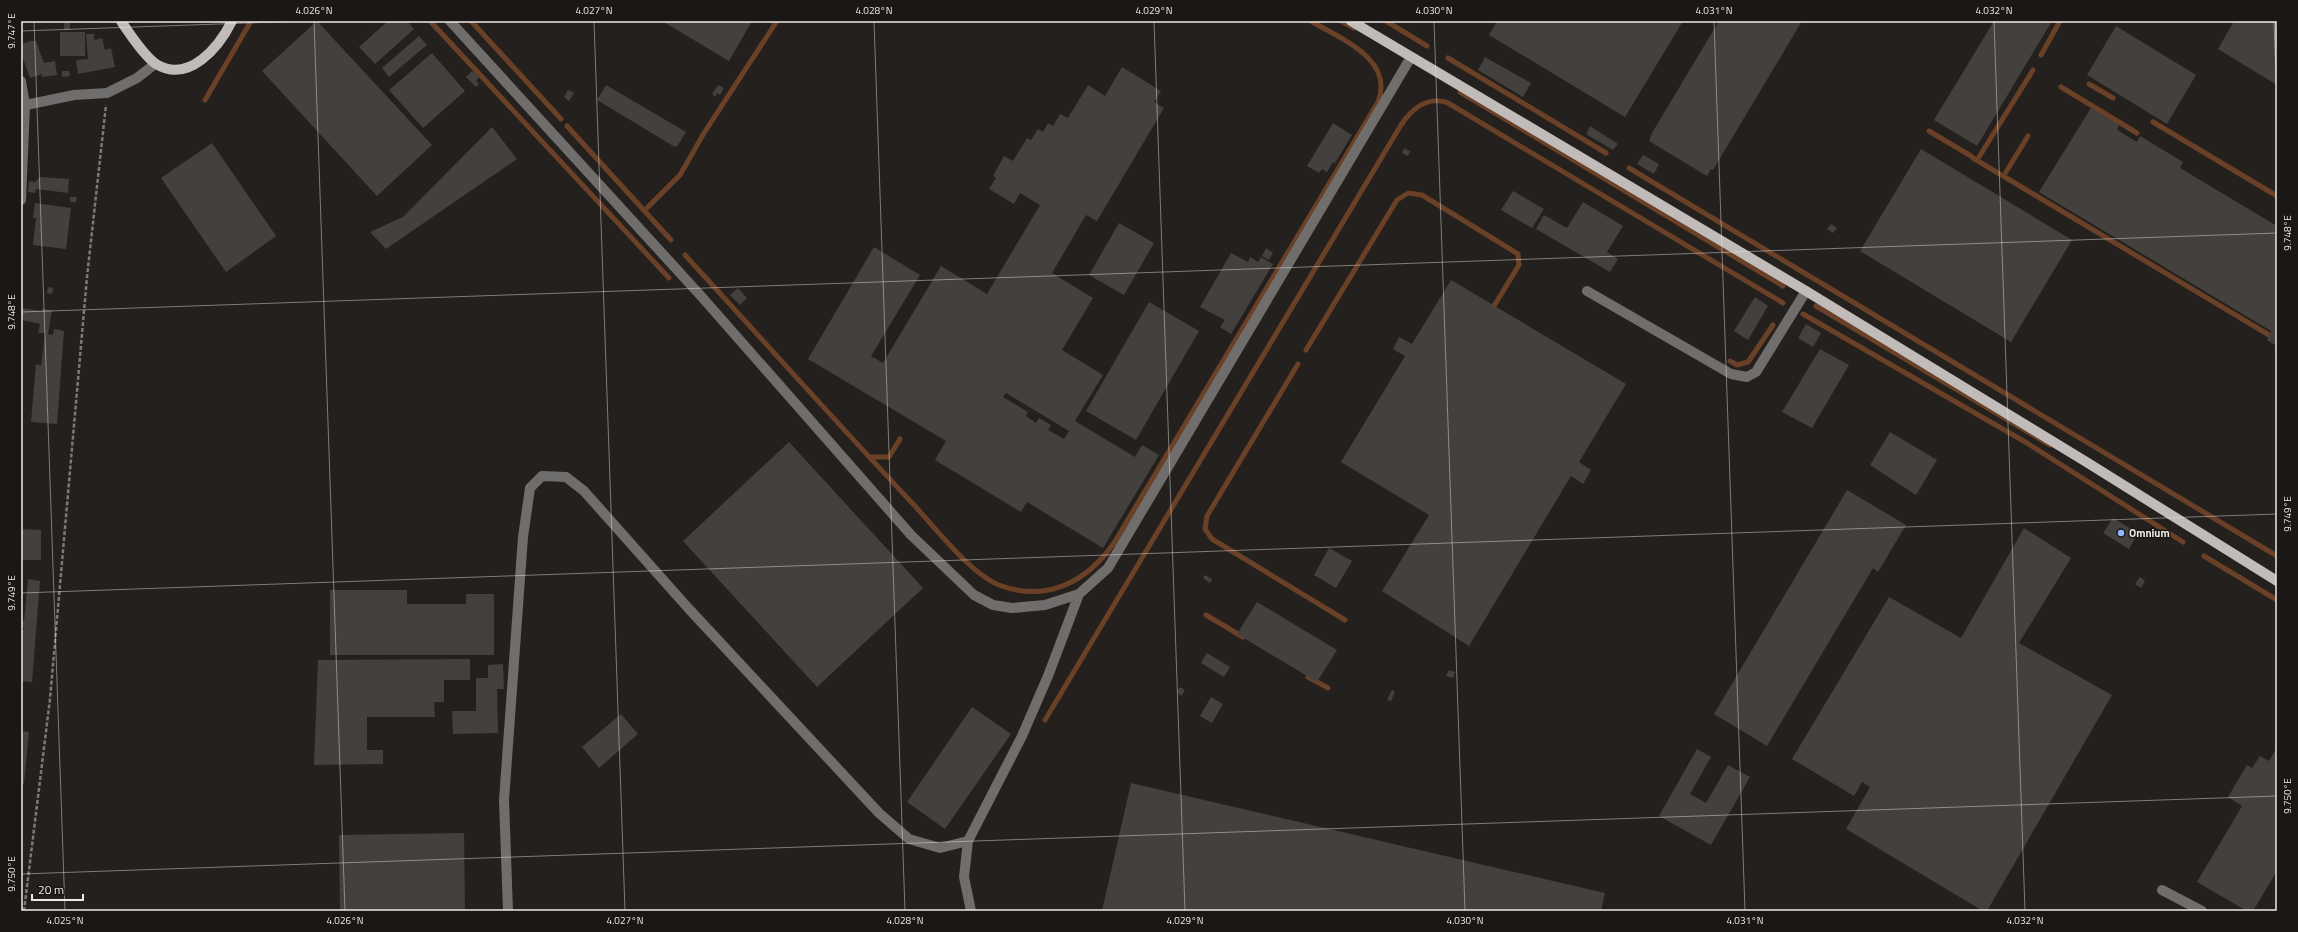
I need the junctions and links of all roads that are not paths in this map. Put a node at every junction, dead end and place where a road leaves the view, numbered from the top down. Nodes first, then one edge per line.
1 (121, 21) edge
2 (232, 21) edge
3 (450, 21) edge
4 (1351, 21) edge
5 (1411, 57) junction
6 (155, 64) junction
7 (21, 81) edge
8 (23, 105) edge
9 (21, 200) edge
10 (1587, 291) dead end
11 (1806, 291) junction
12 (2277, 581) edge
13 (1079, 594) junction
14 (968, 841) junction
15 (2162, 890) dead end
16 (508, 911) edge
17 (971, 911) edge
18 (2202, 911) edge

1 - 6 main road
2 - 6 main road
3 - 13 street
4 - 5 main road
5 - 11 main road
5 - 13 street
6 - 8 street
7 - 8 street
8 - 9 street
10 - 11 street
11 - 12 main road
13 - 14 street
14 - 16 street
14 - 17 street
15 - 18 street

